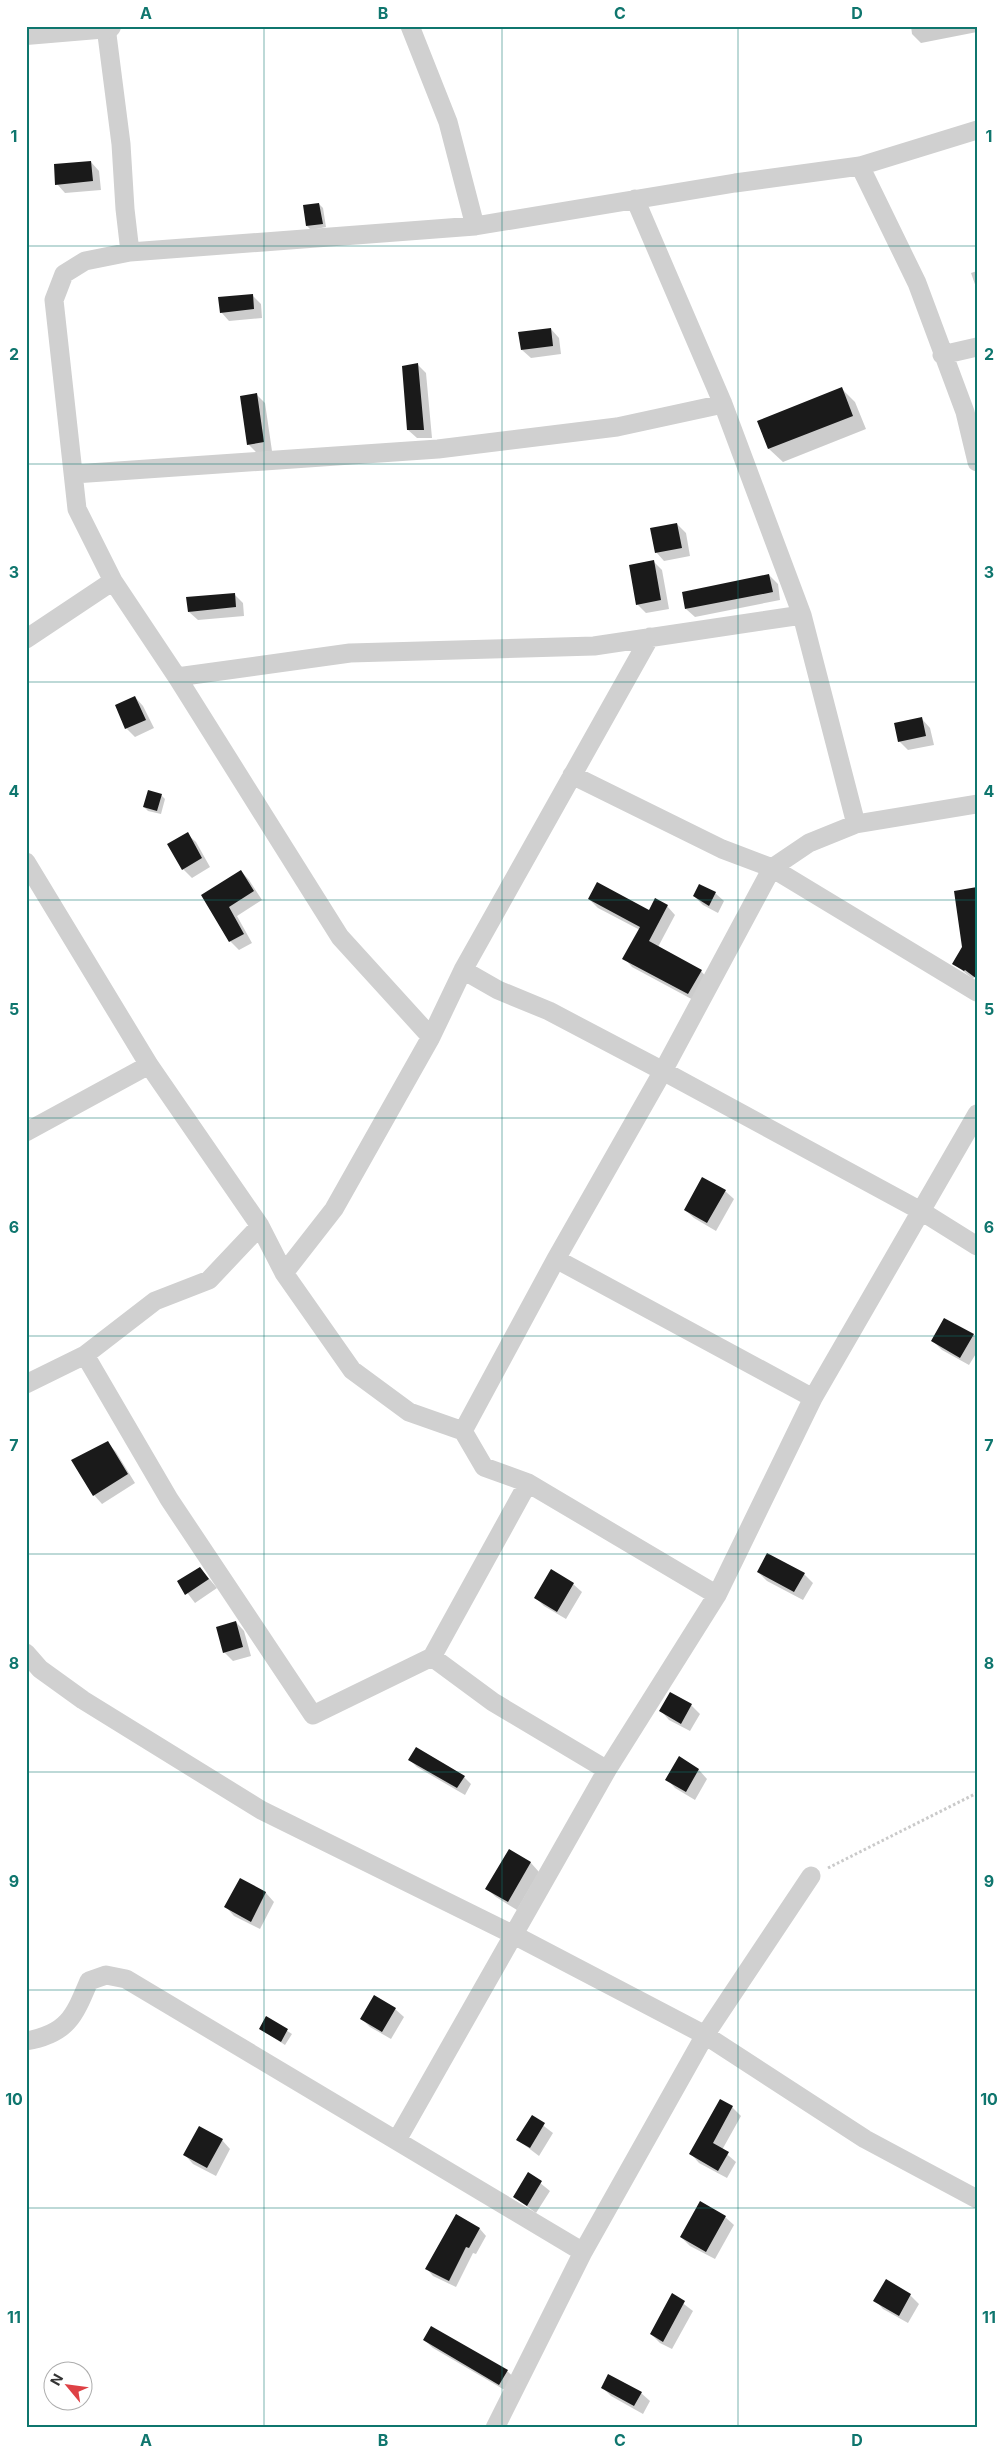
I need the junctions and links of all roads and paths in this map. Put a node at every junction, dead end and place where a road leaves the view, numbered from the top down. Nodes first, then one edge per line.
1 (108, 26) edge
2 (410, 26) edge
3 (26, 34) edge
4 (977, 130) edge
5 (860, 166) junction
6 (635, 199) junction
7 (475, 226) junction
8 (130, 252) junction
9 (977, 347) edge
10 (942, 355) junction
11 (723, 404) junction
12 (977, 462) edge
13 (74, 474) junction
14 (112, 581) junction
15 (802, 615) junction
16 (650, 636) junction
17 (26, 639) edge
18 (177, 677) junction
19 (572, 775) junction
20 (977, 804) edge
21 (856, 824) junction
22 (26, 862) edge
23 (772, 868) junction
24 (463, 970) junction
25 (977, 992) edge
26 (431, 1037) junction
27 (149, 1065) junction
28 (663, 1071) junction
29 (977, 1114) edge
30 (26, 1132) edge
31 (921, 1211) junction
32 (260, 1226) junction
33 (977, 1246) edge
34 (556, 1259) junction
35 (284, 1273) junction
36 (84, 1355) junction
37 (26, 1384) edge
38 (813, 1398) junction
39 (463, 1431) junction
40 (528, 1483) junction
41 (717, 1595) junction
42 (26, 1653) edge
43 (432, 1657) junction
44 (607, 1770) junction
45 (977, 1793) edge
46 (811, 1876) joint
47 (514, 1935) junction
48 (705, 2035) junction
49 (26, 2041) edge
50 (397, 2140) junction
51 (977, 2200) edge
52 (583, 2252) junction
53 (495, 2428) edge

1 - 3 street
1 - 8 street
2 - 7 street
4 - 5 street
5 - 6 street
5 - 10 street
6 - 7 street
6 - 11 street
7 - 8 street
8 - 13 street
9 - 10 street
10 - 12 street
11 - 13 street
11 - 15 street
13 - 14 street
14 - 17 street
14 - 18 street
15 - 16 street
15 - 21 street
16 - 18 street
16 - 19 street
18 - 26 street
19 - 23 street
19 - 24 street
20 - 21 street
21 - 23 street
22 - 27 street
23 - 25 street
23 - 28 street
24 - 26 street
24 - 28 street
26 - 35 street
27 - 30 street
27 - 32 street
28 - 31 street
28 - 34 street
29 - 31 street
31 - 33 street
31 - 38 street
32 - 35 street
32 - 36 street
34 - 38 street
34 - 39 street
35 - 39 street
36 - 37 street
36 - 43 street
38 - 41 street
39 - 40 street
40 - 41 street
40 - 43 street
41 - 44 street
42 - 47 street
43 - 44 street
44 - 47 street
45 - 46 path
46 - 48 street
47 - 48 street
47 - 50 street
48 - 51 street
48 - 52 street
49 - 50 street
50 - 52 street
52 - 53 street

